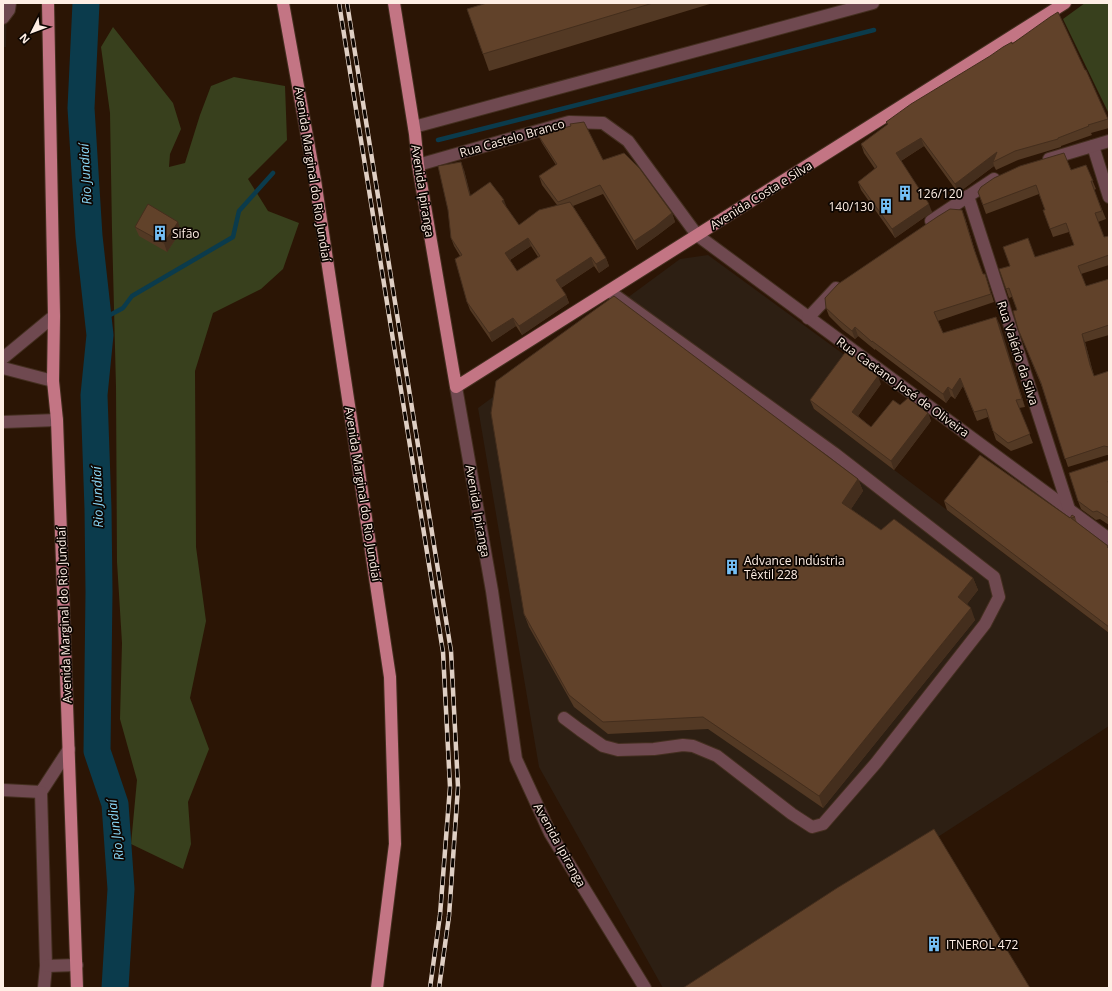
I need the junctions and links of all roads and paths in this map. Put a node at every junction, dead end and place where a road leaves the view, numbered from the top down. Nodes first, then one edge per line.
1 (10, 3) edge
2 (48, 3) edge
3 (283, 3) edge
4 (394, 3) edge
5 (873, 3) edge
6 (1065, 3) edge
7 (3, 18) edge
8 (414, 130) junction
9 (1109, 141) edge
10 (1093, 146) junction
11 (418, 162) junction
12 (1034, 163) edge
13 (1006, 174) edge
14 (968, 196) junction
15 (1109, 197) edge
16 (924, 226) edge
17 (697, 236) junction
18 (842, 283) edge
19 (610, 291) junction
20 (54, 316) junction
21 (808, 318) junction
22 (3, 358) edge
23 (3, 368) edge
24 (53, 381) junction
25 (456, 387) junction
26 (57, 420) junction
27 (3, 422) edge
28 (1073, 474) edge
29 (1059, 478) junction
30 (1069, 509) junction
31 (1109, 539) edge
32 (564, 718) dead end
33 (69, 749) junction
34 (3, 790) edge
35 (41, 792) junction
36 (77, 964) junction
37 (46, 966) junction
38 (44, 988) edge
39 (77, 988) edge
40 (377, 988) edge
41 (645, 988) edge

1 - 7 street
2 - 20 main road, Avenida Marginal do Rio Jundiaí
3 - 40 main road, Avenida Marginal do Rio Jundiaí
4 - 8 main road, Avenida Ipiranga
5 - 8 street
6 - 17 main road, Avenida Costa e Silva
8 - 11 main road, Avenida Ipiranga
9 - 10 street
10 - 12 street
10 - 15 street
11 - 17 street, Rua Castelo Branco
11 - 25 main road, Avenida Ipiranga
13 - 14 street
14 - 16 street
14 - 29 street, Rua Valério da Silva
17 - 19 main road, Avenida Costa e Silva
17 - 21 street, Rua Caetano José de Oliveira
18 - 21 street
19 - 25 main road, Avenida Costa e Silva
19 - 32 street
20 - 22 street
20 - 24 main road, Avenida Marginal do Rio Jundiaí
21 - 30 street, Rua Caetano José de Oliveira
23 - 24 street
24 - 26 main road, Avenida Marginal do Rio Jundiaí
25 - 41 street, Avenida Ipiranga
26 - 27 street
26 - 33 main road, Avenida Marginal do Rio Jundiaí
28 - 29 street
29 - 30 street, Rua Valério da Silva
30 - 31 street, Rua Caetano José de Oliveira
33 - 35 street
33 - 36 main road, Avenida Marginal do Rio Jundiaí
34 - 35 street
35 - 37 street
36 - 37 street
36 - 39 main road, Avenida Marginal do Rio Jundiaí
37 - 38 street

